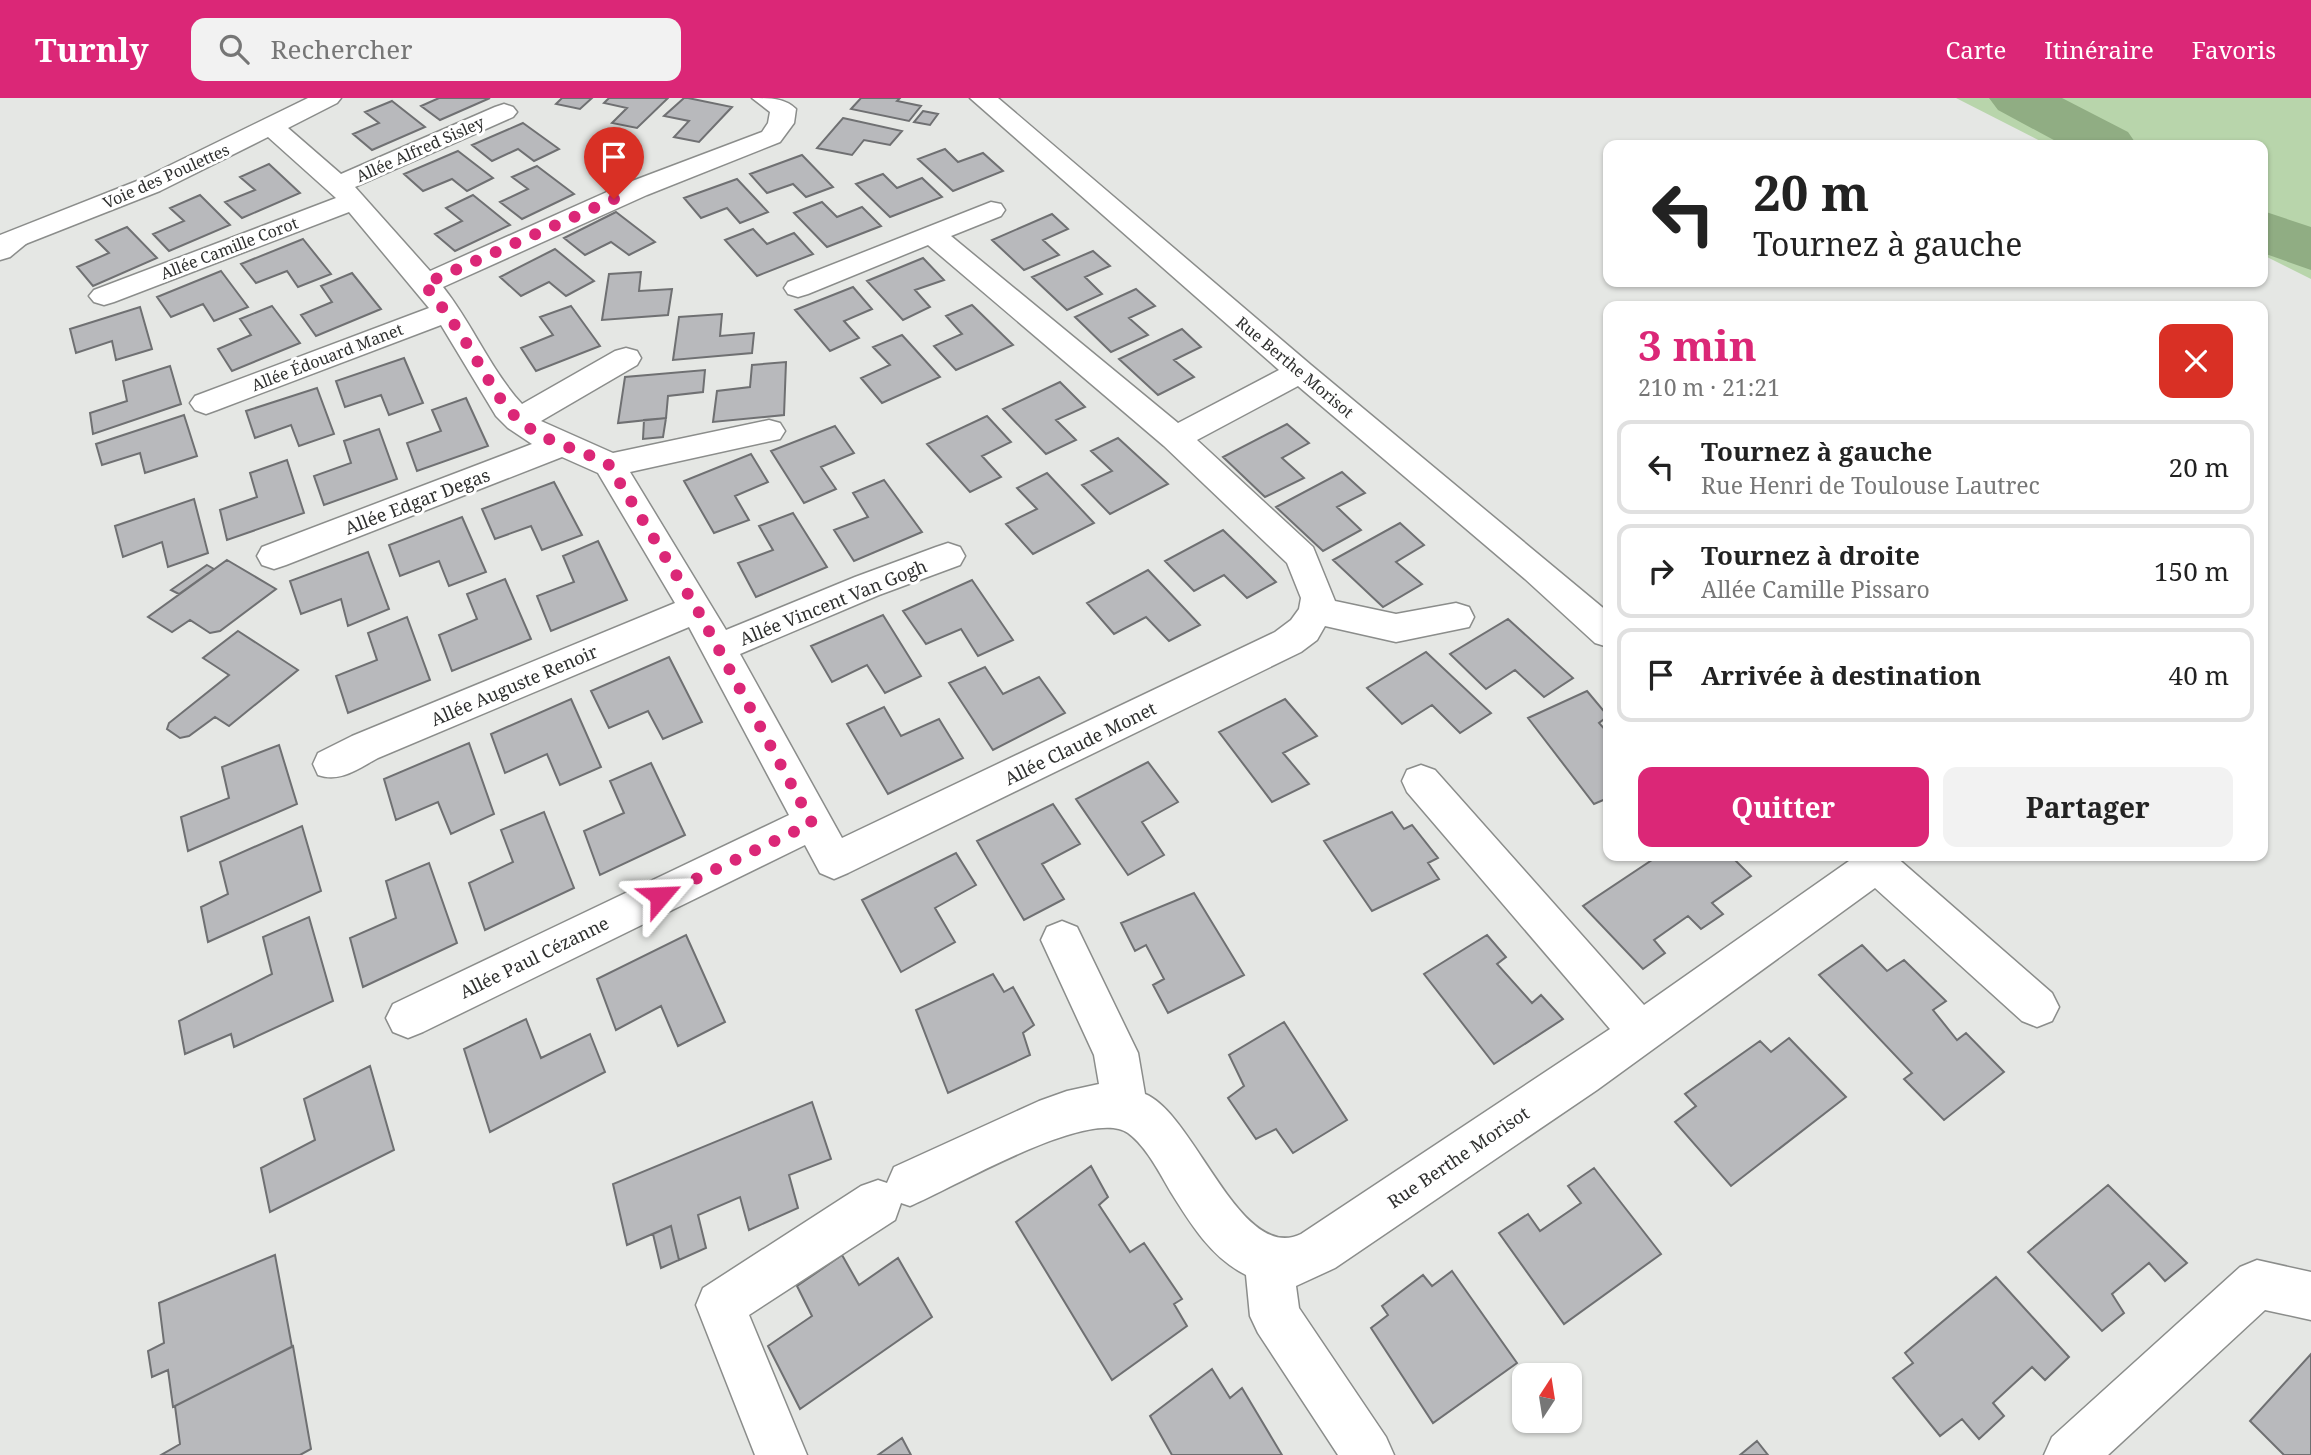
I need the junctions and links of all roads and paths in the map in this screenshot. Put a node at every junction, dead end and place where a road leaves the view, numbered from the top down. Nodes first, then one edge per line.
1 (328, 98) edge
2 (765, 98) edge
3 (983, 98) edge
4 (503, 112) dead end
5 (273, 128) junction
6 (345, 193) junction
7 (991, 210) dead end
8 (932, 234) junction
9 (6, 245) edge
10 (424, 284) junction
11 (798, 288) dead end
12 (104, 296) dead end
13 (447, 312) junction
14 (626, 358) dead end
15 (1300, 372) junction
16 (206, 403) dead end
17 (519, 421) junction
18 (769, 431) dead end
19 (1175, 438) junction
20 (560, 445) junction
21 (609, 465) junction
22 (274, 556) dead end
23 (948, 556) dead end
24 (697, 609) junction
25 (1316, 611) junction
26 (1456, 617) dead end
27 (1603, 629) edge
28 (719, 649) junction
29 (332, 764) dead end
30 (1421, 781) dead end
31 (812, 823) junction
32 (1870, 861) edge
33 (1872, 861) edge
34 (1062, 940) dead end
35 (2037, 1007) dead end
36 (408, 1018) dead end
37 (1640, 1032) junction
38 (1125, 1110) junction
39 (1269, 1261) junction
40 (2311, 1296) edge
41 (781, 1455) edge
42 (1368, 1455) edge
43 (2070, 1455) edge

1 - 5 street, Voie des Poulettes
2 - 10 street
3 - 15 street, Rue Berthe Morisot
4 - 6 street, Allée Alfred Sisley
5 - 6 street
5 - 9 street, Voie des Poulettes
6 - 10 street
6 - 12 street, Allée Camille Corot
7 - 8 street
8 - 11 street
8 - 19 street
10 - 13 street
13 - 16 street, Allée Édouard Manet
13 - 17 street
14 - 17 street
15 - 19 street
15 - 27 street, Rue Berthe Morisot
17 - 20 street
18 - 21 street
19 - 25 street
20 - 21 street
20 - 22 street, Allée Edgar Degas
21 - 24 street
23 - 28 street, Allée Vincent Van Gogh
24 - 28 street
24 - 29 street, Allée Auguste Renoir
25 - 26 street
25 - 31 street, Allée Claude Monet
28 - 31 street
30 - 37 street
31 - 36 street, Allée Paul Cézanne
32 - 37 street, Rue Berthe Morisot
33 - 35 street, Rue Berthe Morisot
34 - 38 street
37 - 39 street, Rue Berthe Morisot
38 - 39 street
38 - 41 street
39 - 42 street
40 - 43 street

